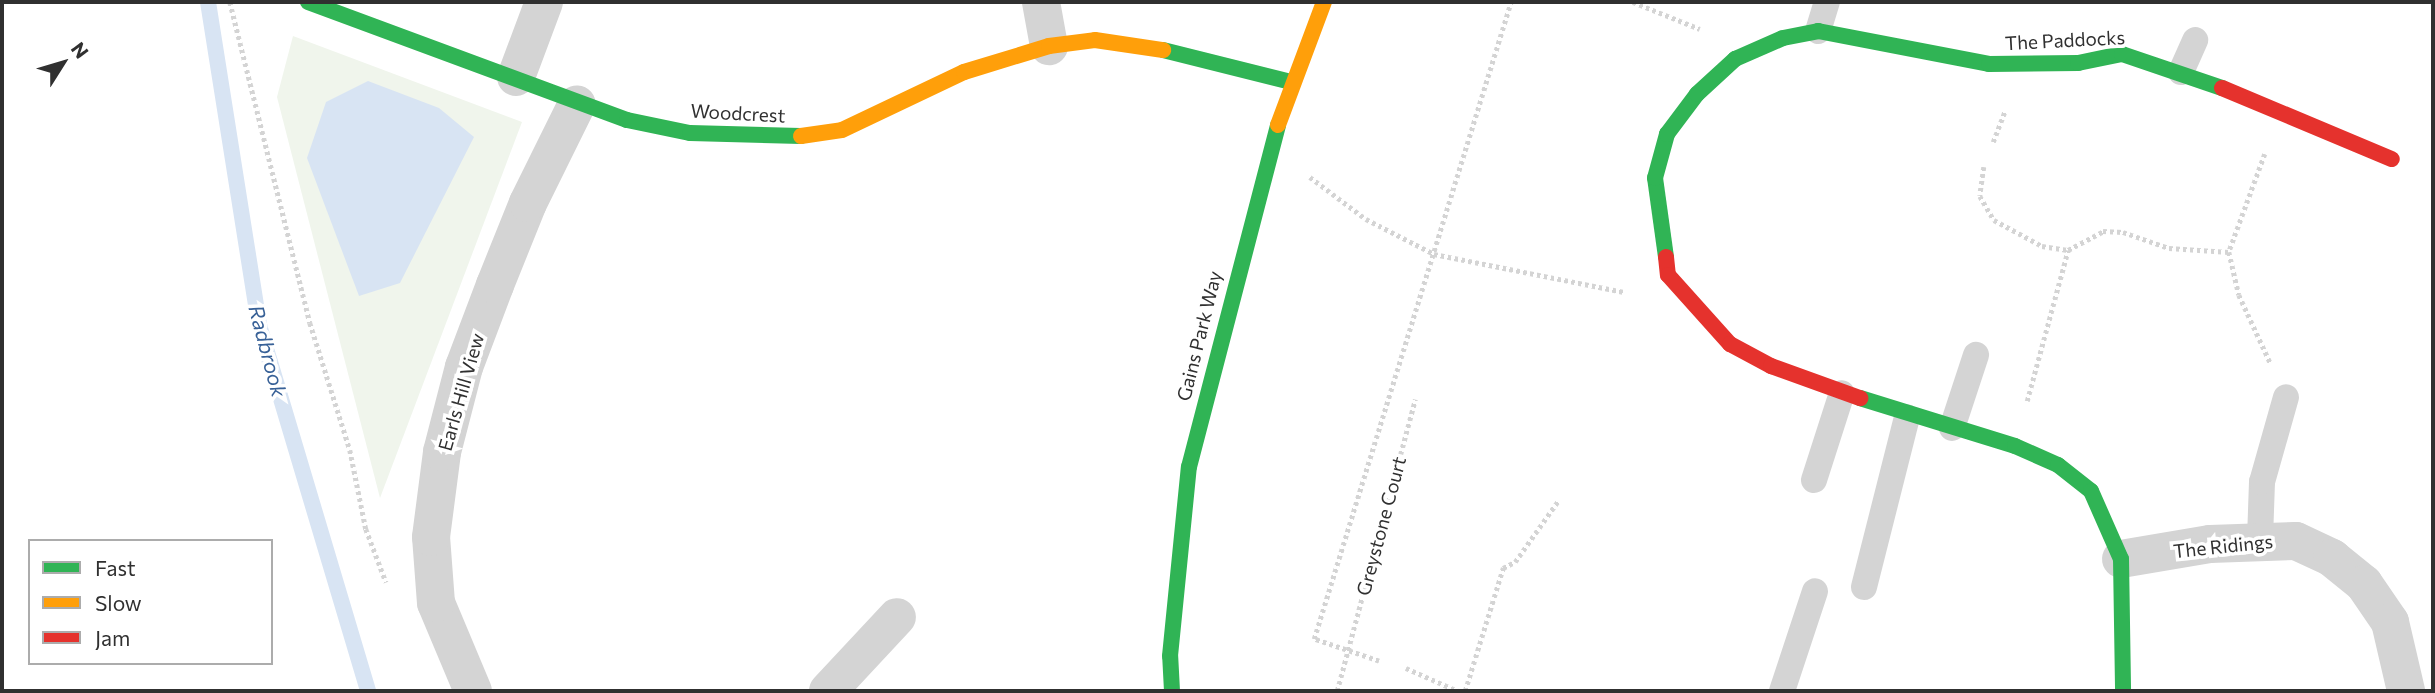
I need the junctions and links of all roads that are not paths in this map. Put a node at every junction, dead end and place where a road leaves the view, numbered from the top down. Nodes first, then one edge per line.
1 (308, 2) edge
2 (544, 2) edge
3 (1041, 2) edge
4 (1324, 2) edge
5 (1827, 2) edge
6 (1818, 30) junction
7 (2195, 40) dead end
8 (1049, 47) junction
9 (2181, 72) junction
10 (516, 77) junction
11 (1291, 82) junction
12 (577, 104) junction
13 (2392, 159) dead end
14 (1976, 355) dead end
15 (1842, 393) junction
16 (2286, 397) road end
17 (1908, 416) junction
18 (1952, 428) junction
19 (1814, 480) dead end
20 (2260, 539) junction
21 (2121, 559) junction
22 (1864, 587) dead end
23 (1815, 591) dead end
24 (897, 618) dead end
25 (473, 691) edge
26 (828, 691) edge
27 (1172, 691) edge
28 (1782, 691) edge
29 (2123, 691) edge
30 (2406, 691) edge

1 - 10 street, Woodcrest
2 - 10 street
3 - 8 street
4 - 11 street, Gains Park Way
5 - 6 lane
6 - 9 street, The Paddocks
6 - 15 street, The Paddocks
7 - 9 lane
8 - 11 street, Woodcrest
8 - 12 street, Woodcrest
9 - 13 street, The Paddocks
10 - 12 street, Woodcrest
11 - 27 street, Gains Park Way
12 - 25 street, Earls Hill View
14 - 18 lane
15 - 17 street
15 - 19 lane
16 - 20 lane
17 - 18 street
17 - 22 lane
18 - 21 street
20 - 21 street, The Ridings
20 - 30 street, The Ridings
21 - 29 street
23 - 28 lane
24 - 26 street

